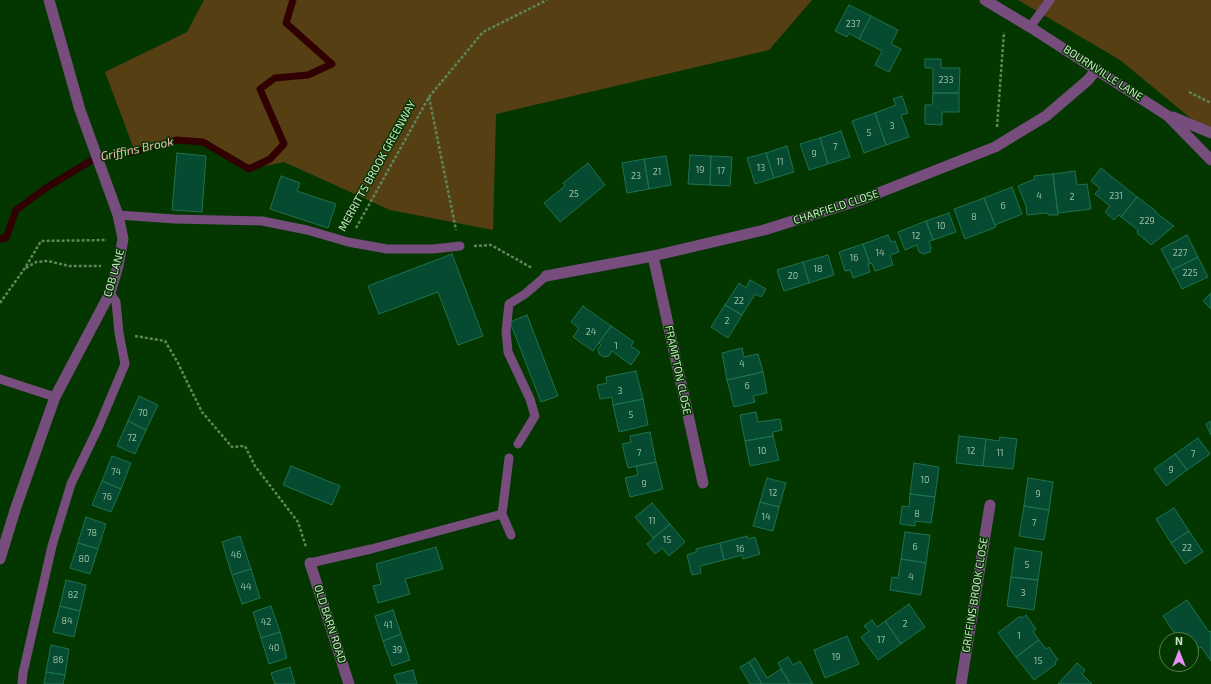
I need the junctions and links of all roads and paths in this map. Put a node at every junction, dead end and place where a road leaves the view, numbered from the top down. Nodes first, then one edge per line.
1 (49, 0) edge
2 (547, 0) edge
3 (985, 0) edge
4 (1050, 0) edge
5 (1030, 27) junction
6 (1004, 30) dead end
7 (1097, 69) junction
8 (1189, 92) dead end
9 (429, 97) junction
10 (1211, 104) edge
11 (1168, 116) junction
12 (1211, 133) edge
13 (996, 147) junction
14 (1211, 160) edge
15 (118, 215) junction
16 (123, 239) junction
17 (348, 242) junction
18 (460, 246) junction
19 (653, 256) junction
20 (118, 266) junction
21 (25, 268) junction
22 (546, 276) junction
23 (110, 293) junction
24 (0, 303) edge
25 (119, 333) junction
26 (0, 379) edge
27 (55, 397) junction
28 (518, 444) dead end
29 (508, 458) dead end
30 (704, 483) dead end
31 (990, 505) dead end
32 (502, 514) junction
33 (511, 536) dead end
34 (0, 559) edge
35 (310, 563) junction
36 (22, 684) edge
37 (349, 684) edge
38 (961, 684) edge

1 - 15 street, COB LANE
2 - 9 path, MERRITTS BROOK GREENWAY
3 - 5 street, BOURNVILLE LANE
4 - 5 lane
5 - 7 street, BOURNVILLE LANE
6 - 13 path
7 - 11 street, BOURNVILLE LANE
7 - 13 street, CHARFIELD CLOSE
8 - 10 path
9 - 17 path, MERRITTS BROOK GREENWAY
9 - 18 path
11 - 12 street
11 - 14 street, BOURNVILLE LANE
13 - 19 street, CHARFIELD CLOSE
15 - 16 street, COB LANE
15 - 17 lane, MERRITTS BROOK GREENWAY
16 - 20 street, COB LANE
16 - 21 path
17 - 18 lane
18 - 22 path
19 - 22 street, CHARFIELD CLOSE
19 - 30 street, FRAMPTON CLOSE
20 - 21 path
20 - 23 street, COB LANE
21 - 24 path
22 - 28 lane
23 - 25 lane
23 - 27 street, COB LANE
25 - 35 path
25 - 36 lane
26 - 27 lane
27 - 34 street, COB LANE
29 - 32 lane
31 - 38 street, GRIFFINS BROOK CLOSE
32 - 33 lane
32 - 35 lane
35 - 37 street, OLD BARN ROAD

